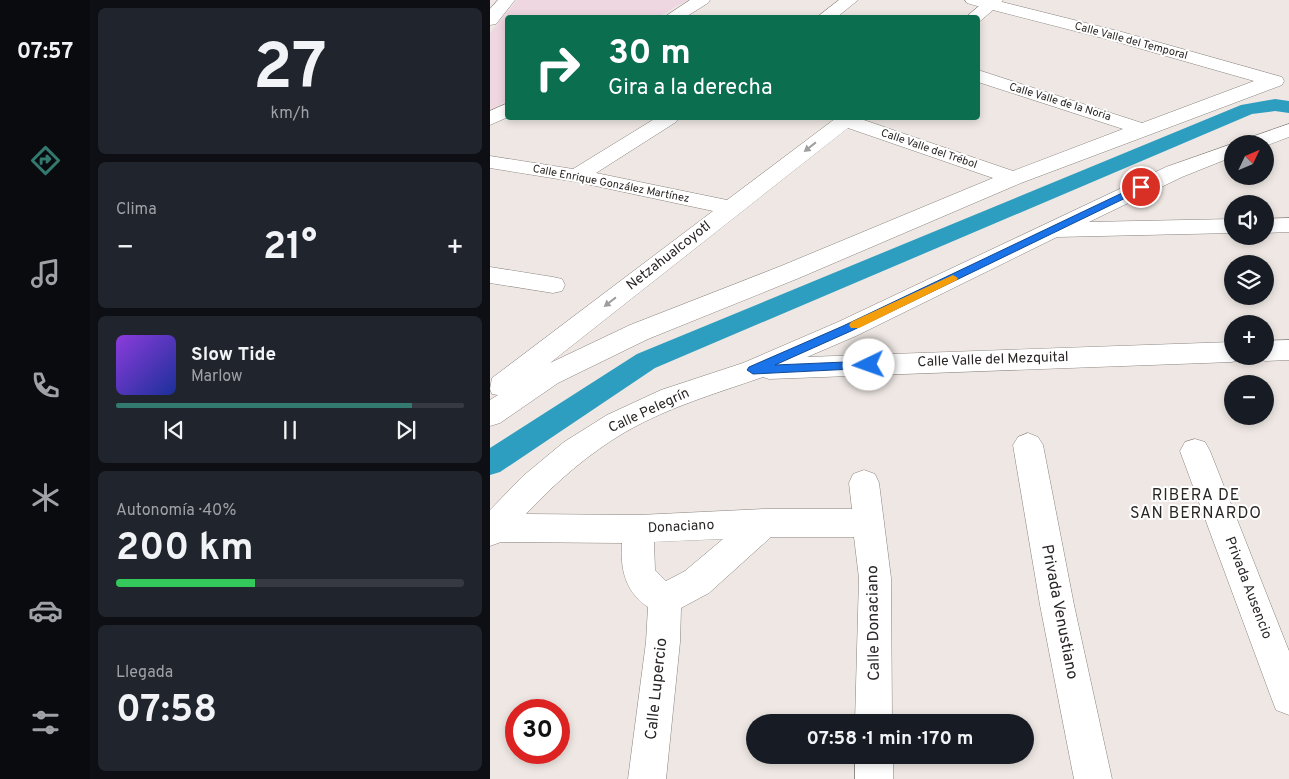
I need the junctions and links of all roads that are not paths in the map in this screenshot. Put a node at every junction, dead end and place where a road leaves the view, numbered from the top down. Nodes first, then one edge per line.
1 (508, 0) edge
2 (702, 0) edge
3 (850, 0) edge
4 (973, 0) edge
5 (992, 2) edge
6 (675, 15) edge
7 (828, 15) edge
8 (977, 15) edge
9 (490, 20) edge
10 (980, 77) edge
11 (1280, 82) edge
12 (1289, 88) edge
13 (505, 111) edge
14 (490, 119) edge
15 (666, 120) edge
16 (846, 120) edge
17 (850, 120) edge
18 (1142, 129) junction
19 (1289, 130) edge
20 (1274, 135) edge
21 (1224, 153) edge
22 (490, 162) edge
23 (577, 176) junction
24 (1013, 178) junction
25 (731, 208) junction
26 (1289, 225) edge
27 (1224, 226) edge
28 (1274, 226) edge
29 (1049, 230) junction
30 (490, 275) edge
31 (553, 285) dead end
32 (1289, 350) edge
33 (1274, 351) edge
34 (1224, 352) edge
35 (753, 370) junction
36 (490, 396) edge
37 (490, 415) edge
38 (1028, 445) dead end
39 (1195, 451) dead end
40 (864, 483) dead end
41 (764, 523) junction
42 (869, 523) junction
43 (639, 528) junction
44 (492, 530) edge
45 (665, 599) junction
46 (1289, 697) edge
47 (874, 714) edge
48 (874, 764) edge
49 (647, 779) edge
50 (874, 779) edge
51 (1093, 779) edge

1 - 9 street
2 - 6 street
3 - 7 street
4 - 5 street, Calle Valle del Temporal
5 - 8 street
5 - 11 street, Calle Valle del Temporal
10 - 18 street, Calle Valle de la Noria
11 - 12 street, Calle Valle del Temporal
11 - 18 street
13 - 14 street
15 - 23 street
16 -> 25 street, Netzahualcoyotl
17 - 24 street, Calle Valle del Trébol
18 - 24 street
19 - 20 street
21 - 29 street
22 - 23 street, Calle Enrique González Martínez
23 - 25 street, Calle Enrique González Martínez
24 - 37 street
25 -> 36 street, Netzahualcoyotl
26 - 28 street
27 - 29 street
29 - 35 street
30 - 31 street
32 - 33 street
34 - 35 street, Calle Valle del Mezquital
35 - 44 street, Calle Pelegrín
38 - 51 street, Privada Venustiano
39 - 46 street, Privada Ausencio
40 - 42 street, Calle Donaciano
41 - 42 street, Donaciano
41 - 43 street, Donaciano
41 - 45 street
42 - 47 street, Calle Donaciano
43 - 44 street, Donaciano
43 - 45 street
45 - 49 street, Calle Lupercio
48 - 50 street

